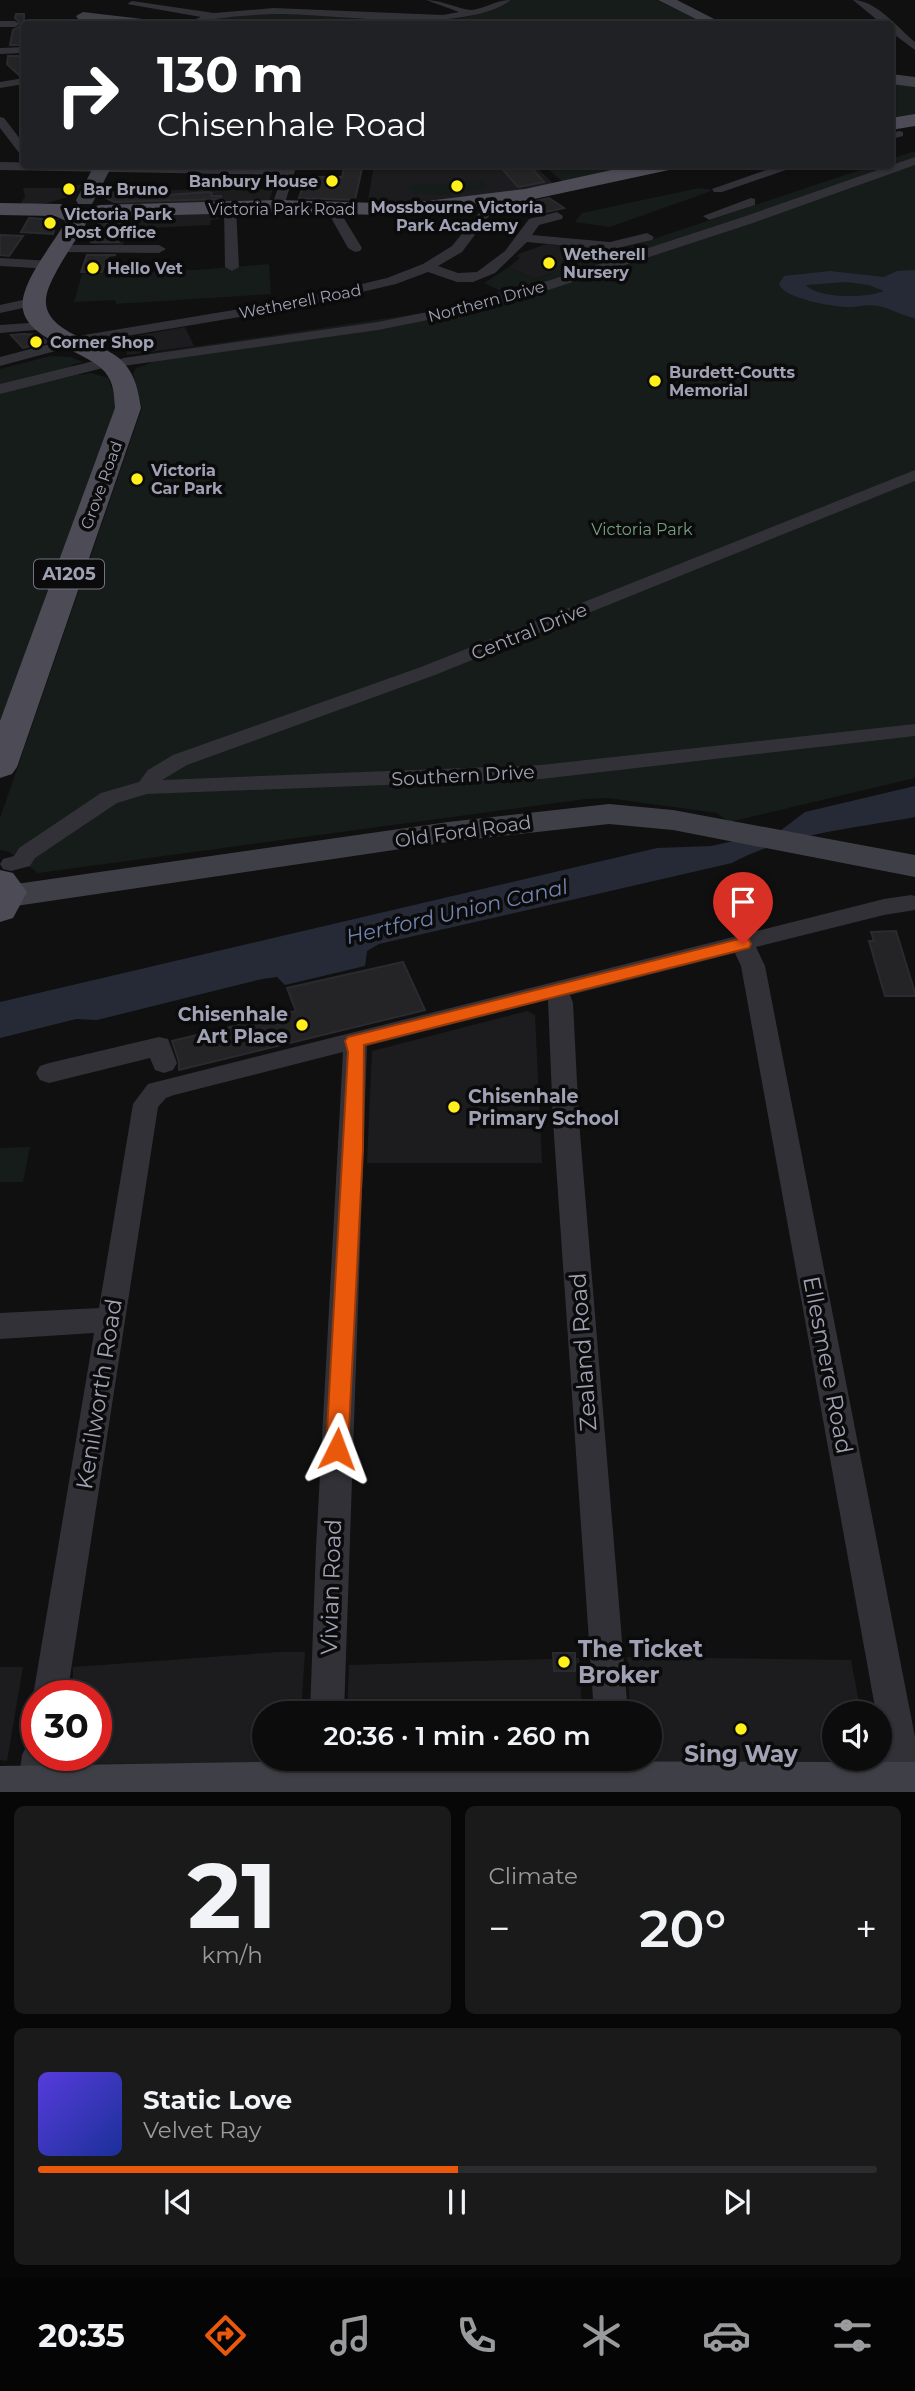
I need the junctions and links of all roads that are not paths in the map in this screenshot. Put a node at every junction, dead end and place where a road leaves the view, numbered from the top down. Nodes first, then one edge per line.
1 (431, 0) edge
2 (506, 0) edge
3 (668, 0) edge
4 (858, 0) edge
5 (132, 4) dead end
6 (471, 13) junction
7 (85, 15) edge
8 (210, 15) junction
9 (129, 21) edge
10 (195, 21) edge
11 (711, 21) edge
12 (883, 21) edge
13 (0, 24) edge
14 (15, 25) dead end
15 (894, 30) edge
16 (915, 47) edge
17 (21, 50) edge
18 (0, 51) edge
19 (894, 79) edge
20 (21, 82) edge
21 (915, 82) edge
22 (0, 85) edge
23 (915, 120) edge
24 (2, 125) edge
25 (894, 131) edge
26 (21, 147) edge
27 (915, 161) edge
28 (21, 165) edge
29 (0, 166) edge
30 (103, 168) edge
31 (290, 168) edge
32 (651, 168) edge
33 (784, 168) edge
34 (718, 189) dead end
35 (485, 201) junction
36 (751, 202) dead end
37 (278, 206) junction
38 (331, 207) junction
39 (230, 208) junction
40 (0, 209) edge
41 (81, 210) junction
42 (557, 216) dead end
43 (701, 219) dead end
44 (665, 231) dead end
45 (523, 238) junction
46 (355, 248) dead end
47 (159, 249) dead end
48 (57, 257) junction
49 (0, 262) edge
50 (232, 267) dead end
51 (428, 267) junction
52 (0, 300) edge
53 (32, 301) junction
54 (0, 309) edge
55 (42, 326) junction
56 (0, 329) edge
57 (75, 341) junction
58 (0, 362) edge
59 (124, 362) dead end
60 (98, 365) dead end
61 (0, 389) edge
62 (915, 475) edge
63 (915, 730) edge
64 (0, 767) edge
65 (146, 787) junction
66 (27, 853) dead end
67 (3, 895) edge
68 (913, 895) edge
69 (751, 942) junction
70 (556, 991) junction
71 (354, 1041) junction
72 (49, 1073) dead end
73 (164, 1080) junction
74 (111, 1320) junction
75 (0, 1326) edge
76 (53, 1680) edge
77 (327, 1701) edge
78 (610, 1701) edge
79 (326, 1773) edge
80 (616, 1773) edge
81 (33, 1785) edge
82 (911, 1788) edge

1 - 6 street
2 - 6 street
3 - 11 main road
4 - 12 street
5 - 8 street
6 - 8 street
7 - 9 main road
8 - 10 street
13 - 14 street
15 - 16 street
17 - 18 street
19 - 21 main road
20 - 22 street
23 - 25 main road
24 - 26 street
27 - 59 street, Northern Drive
28 - 29 street
30 - 41 main road
31 - 37 street
32 - 35 main road, Victoria Park Road
33 - 34 street
35 - 38 main road, Victoria Park Road
35 - 51 street, Wetherell Road
36 - 43 street
37 - 38 main road, Victoria Park Road
37 - 39 main road, Victoria Park Road
38 - 46 street
39 - 41 main road, Victoria Park Road
39 - 50 street
40 - 41 main road, Victoria Park Road
41 - 48 main road
42 - 45 street
44 - 45 street
45 - 51 street
47 - 48 street
48 - 49 street
48 - 53 main road
51 - 57 street, Wetherell Road
52 - 53 street
53 - 54 street
53 - 55 main road
55 - 56 street
55 - 57 main road, A1205
57 - 58 street, Wetherell Road
57 - 64 main road, Grove Road / A1205
60 - 61 street
62 - 65 street, Central Drive
63 - 65 street, Southern Drive
65 - 66 street, Southern Drive
67 - 68 main road, Old Ford Road
68 - 69 street
69 - 70 street
69 - 82 street, Ellesmere Road
70 - 71 street
70 - 78 street, Zealand Road
71 - 73 street
71 - 77 street, Vivian Road
72 - 73 street
73 - 74 street, Kenilworth Road
74 - 75 street
74 - 76 street, Kenilworth Road
79 - 80 main road
79 - 81 main road
80 - 82 main road

